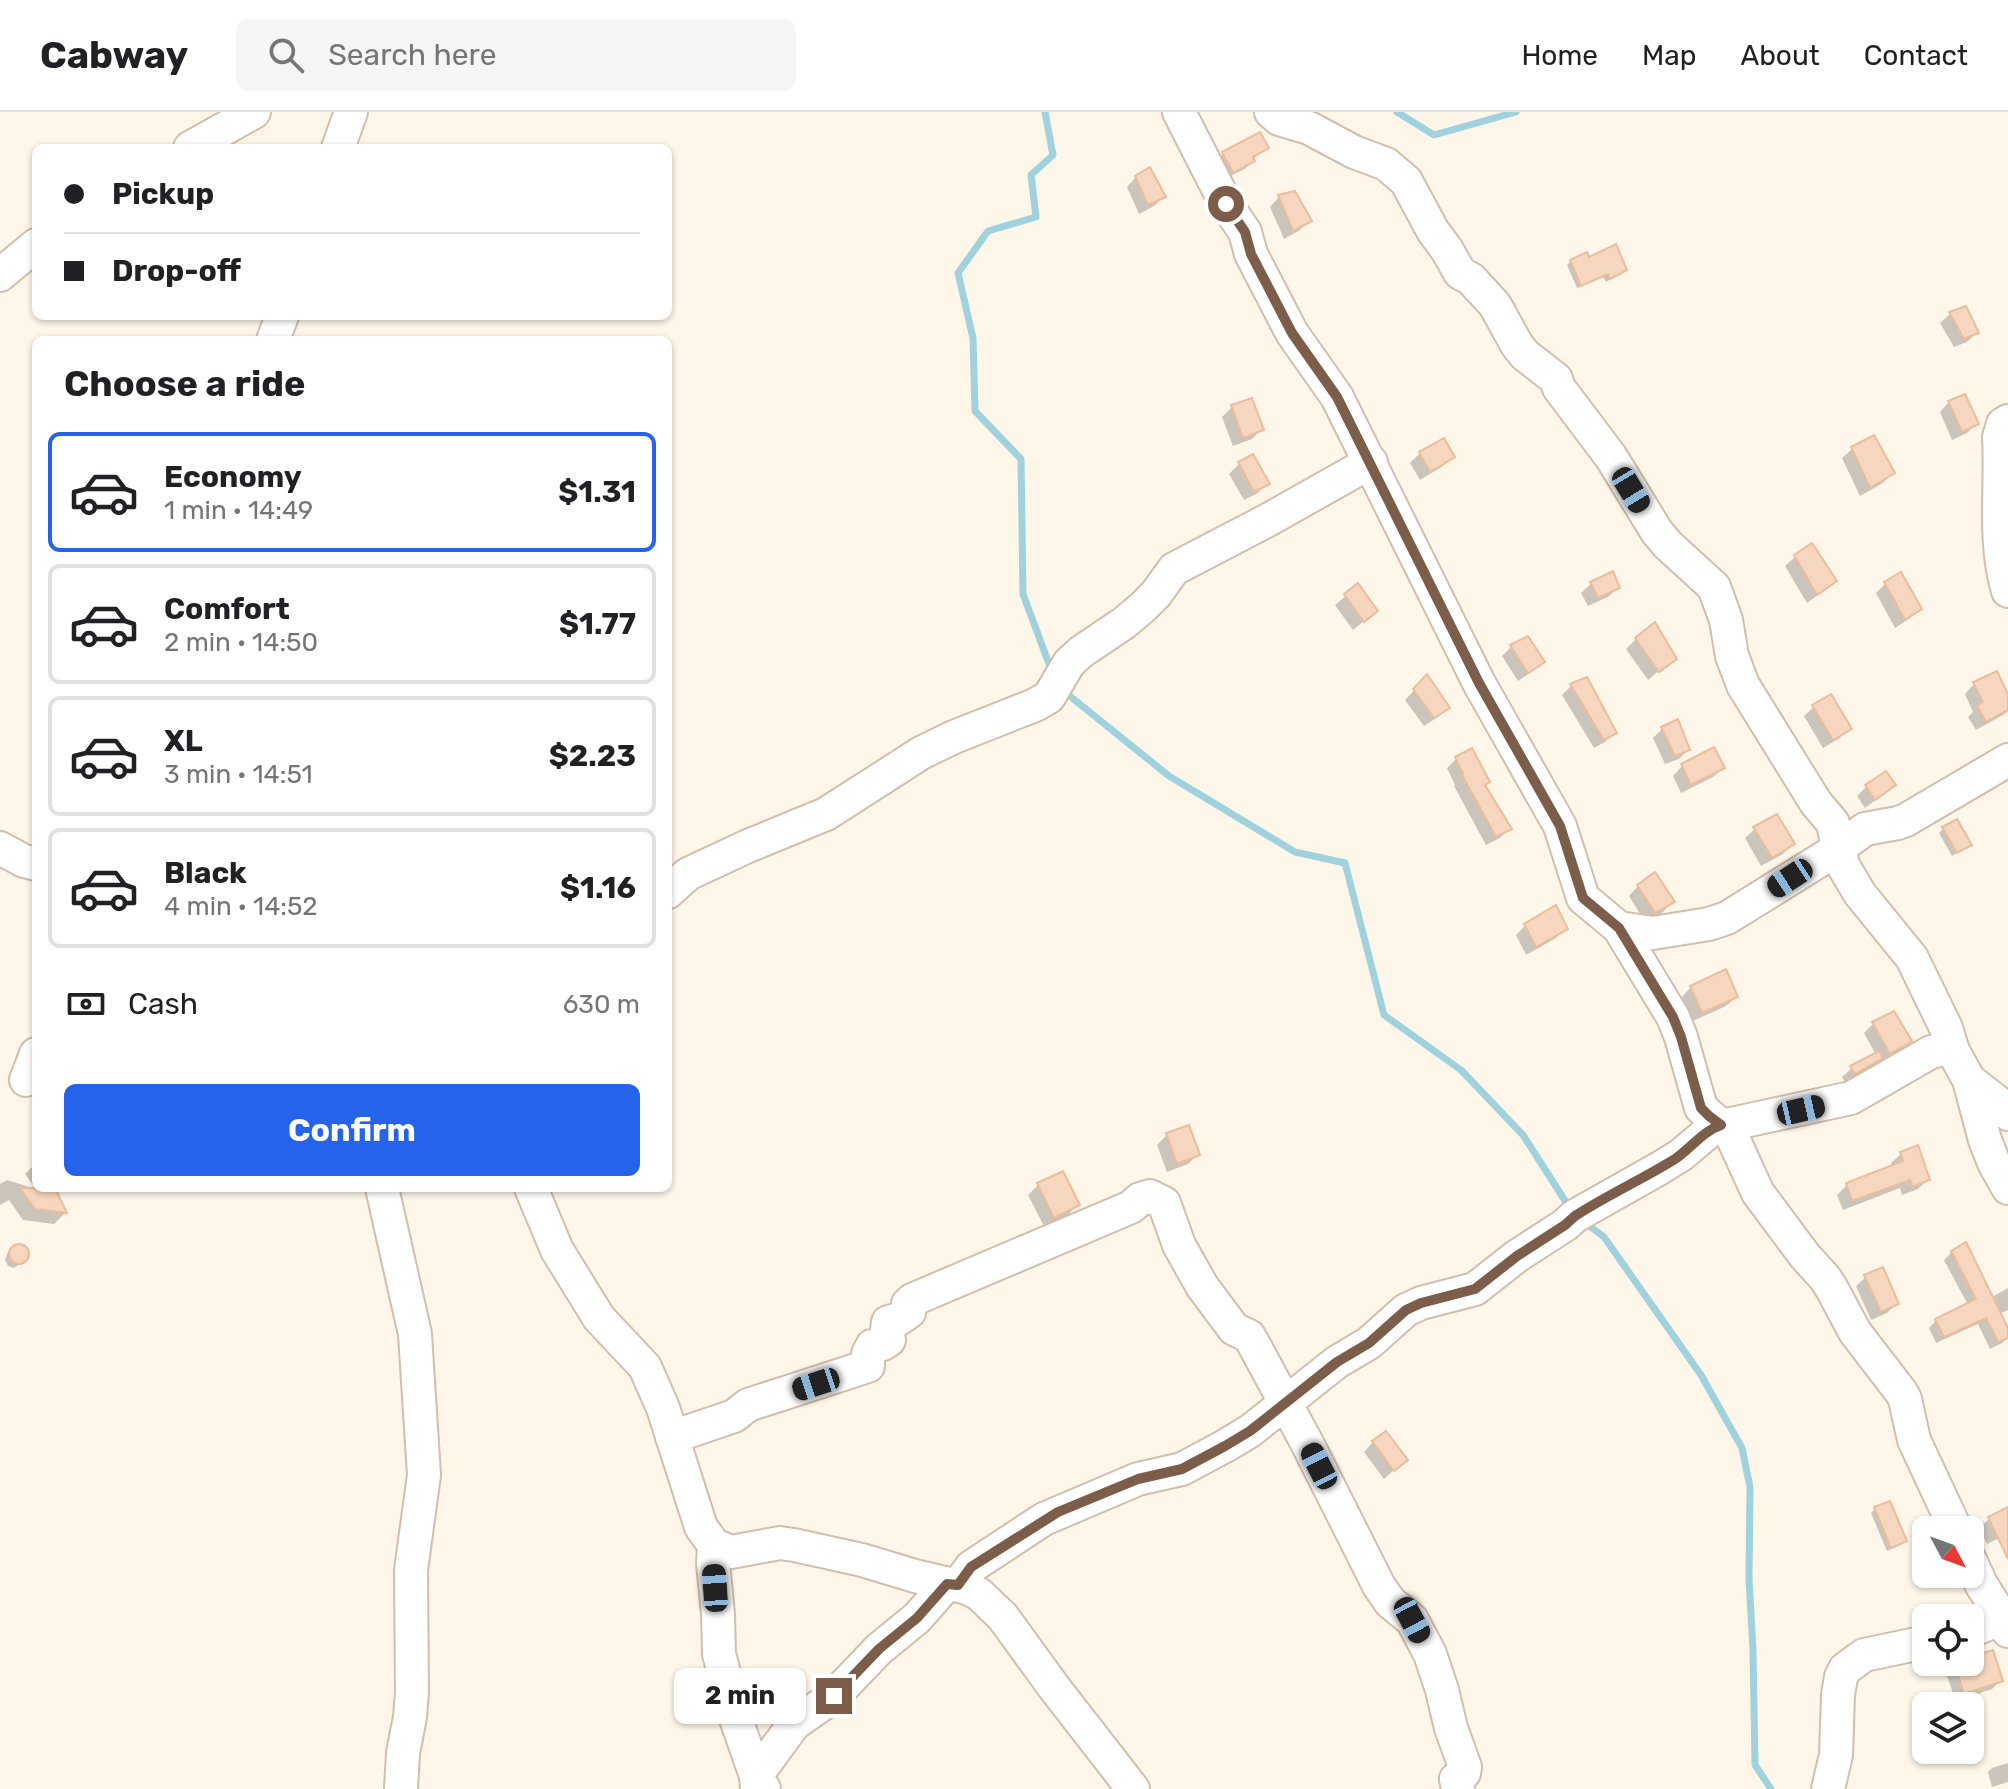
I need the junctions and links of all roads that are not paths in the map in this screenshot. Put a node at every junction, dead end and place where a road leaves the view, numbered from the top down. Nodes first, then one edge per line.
1 (351, 112) edge
2 (1179, 112) edge
3 (1271, 112) edge
4 (244, 123) edge
5 (199, 144) edge
6 (339, 144) edge
7 (32, 248) edge
8 (0, 275) edge
9 (2008, 421) edge
10 (1371, 462) junction
11 (2008, 591) edge
12 (2008, 760) edge
13 (0, 848) edge
14 (1838, 849) junction
15 (32, 863) edge
16 (672, 888) edge
17 (1619, 928) junction
18 (1953, 1051) junction
19 (1969, 1080) junction
20 (2008, 1114) edge
21 (1721, 1125) junction
22 (2008, 1188) edge
23 (383, 1192) edge
24 (533, 1192) edge
25 (1284, 1403) junction
26 (672, 1437) junction
27 (1949, 1516) edge
28 (714, 1545) junction
29 (952, 1584) junction
30 (1984, 1588) edge
31 (2006, 1622) edge
32 (1984, 1628) edge
33 (1912, 1645) edge
34 (759, 1785) edge
35 (401, 1789) edge
36 (1133, 1789) edge
37 (1458, 1789) edge
38 (1828, 1789) edge

1 - 6 street
2 - 10 street
3 - 14 street
4 - 5 street
7 - 8 street
9 - 11 street
10 - 16 street
10 - 17 street
12 - 14 street
13 - 15 street
14 - 17 street
14 - 18 street
17 - 21 street
18 - 19 street
18 - 21 street
19 - 20 street
19 - 22 street
21 - 25 street
21 - 27 street
23 - 35 street
24 - 26 street
25 - 26 street
25 - 29 street
25 - 37 street
26 - 28 street
28 - 29 street
28 - 34 street
29 - 34 street
29 - 36 street
30 - 31 street
31 - 32 street
33 - 38 street

